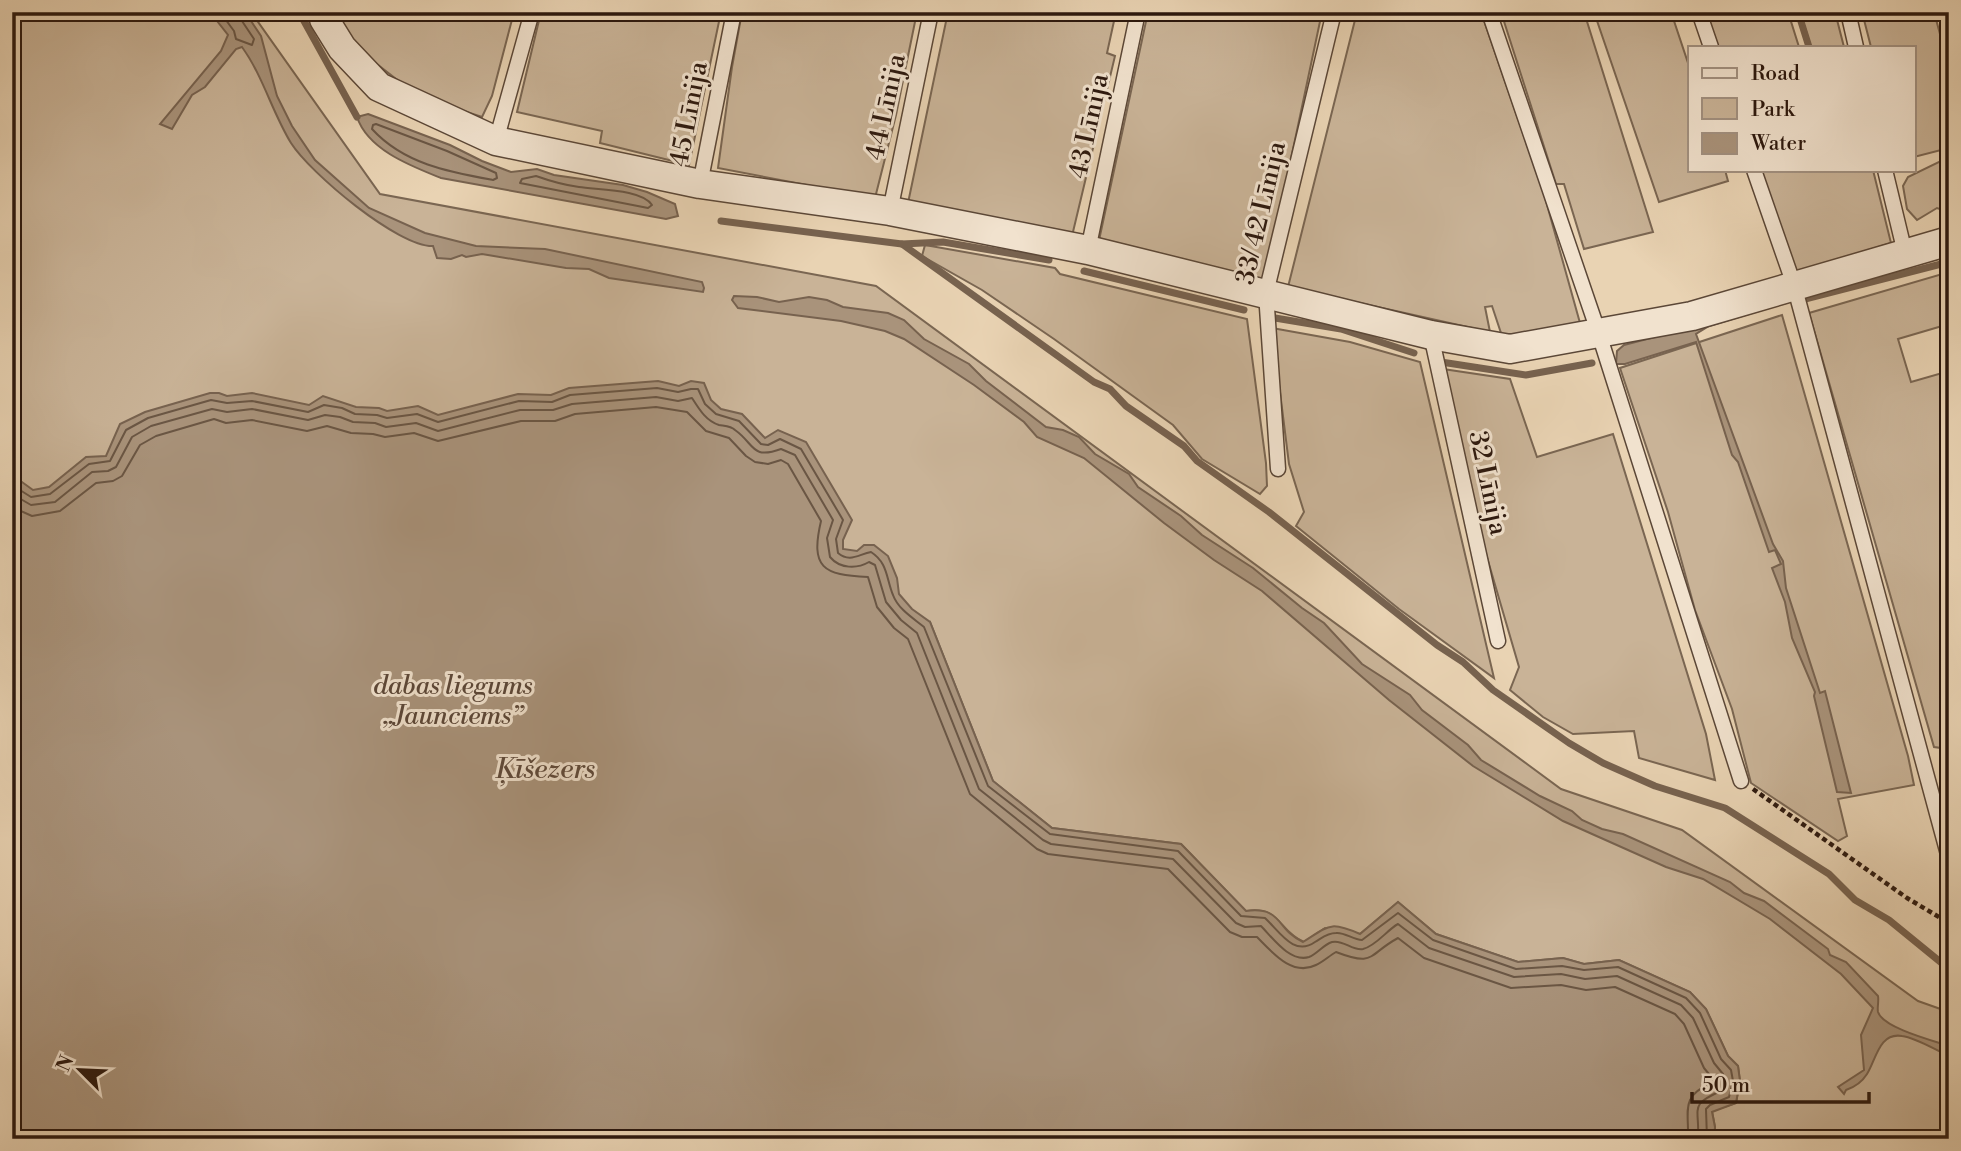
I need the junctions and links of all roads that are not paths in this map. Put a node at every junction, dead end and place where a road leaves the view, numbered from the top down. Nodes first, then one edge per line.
1 (323, 12) edge
2 (532, 12) edge
3 (734, 12) edge
4 (930, 12) edge
5 (1138, 12) edge
6 (1334, 12) edge
7 (1489, 12) edge
8 (1699, 12) edge
9 (1847, 12) edge
10 (1711, 46) edge
11 (1856, 46) edge
12 (496, 141) junction
13 (1755, 172) edge
14 (1885, 172) edge
15 (700, 184) junction
16 (890, 211) junction
17 (1949, 241) edge
18 (1088, 250) junction
19 (1905, 253) junction
20 (1794, 285) junction
21 (1266, 293) junction
22 (1599, 334) junction
23 (1432, 335) junction
24 (1278, 469) dead end
25 (1497, 641) dead end
26 (1741, 781) road end
27 (1949, 858) edge

1 - 12 street
2 - 12 lane
3 - 15 lane, 45 Līnija
4 - 16 lane, 44 Līnija
5 - 18 lane, 43 Līnija
6 - 21 lane, 33/ 42 Līnija
7 - 22 lane
8 - 10 lane
9 - 11 lane
12 - 15 street
13 - 20 lane
14 - 19 lane
15 - 16 street
16 - 18 street
17 - 19 street
18 - 21 street
19 - 20 street
20 - 22 street
20 - 27 lane
21 - 23 street
21 - 24 lane, 33/ 42 Līnija
22 - 23 street
22 - 26 lane
23 - 25 lane, 32 Līnija

